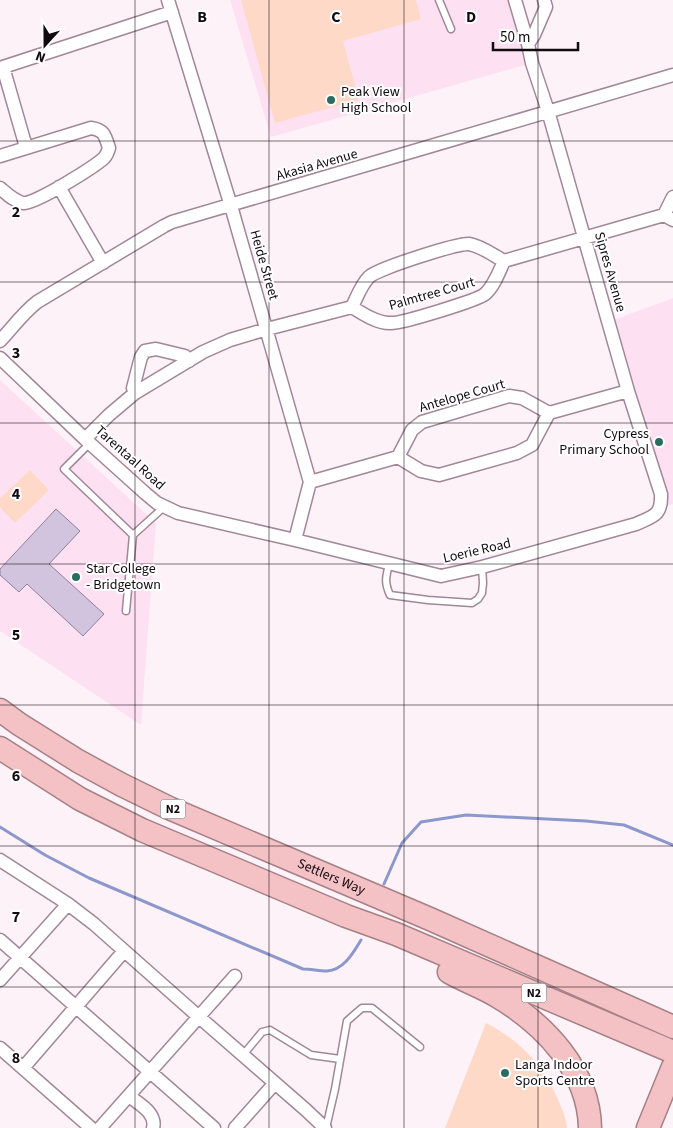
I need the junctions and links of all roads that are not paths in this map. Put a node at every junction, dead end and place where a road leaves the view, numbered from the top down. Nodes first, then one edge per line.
1 (439, 0) edge
2 (515, 0) edge
3 (544, 0) edge
4 (170, 6) edge
5 (450, 29) dead end
6 (528, 44) junction
7 (1, 67) edge
8 (673, 75) edge
9 (548, 111) junction
10 (26, 147) junction
11 (0, 156) edge
12 (0, 188) edge
13 (59, 188) junction
14 (673, 197) edge
15 (231, 206) junction
16 (669, 217) edge
17 (584, 237) junction
18 (504, 261) junction
19 (103, 263) junction
20 (352, 307) junction
21 (267, 329) junction
22 (0, 341) edge
23 (0, 358) edge
24 (188, 361) junction
25 (628, 390) junction
26 (135, 393) junction
27 (549, 413) junction
28 (87, 441) junction
29 (398, 457) junction
30 (310, 482) junction
31 (164, 507) junction
32 (660, 508) joint
33 (133, 535) junction
34 (295, 540) junction
35 (389, 564) junction
36 (482, 567) junction
37 (126, 611) dead end
38 (0, 710) edge
39 (0, 748) edge
40 (0, 860) edge
41 (68, 904) junction
42 (402, 937) junction
43 (0, 940) edge
44 (124, 951) junction
45 (20, 958) junction
46 (235, 976) dead end
47 (0, 980) edge
48 (76, 1008) junction
49 (199, 1017) junction
50 (673, 1027) edge
51 (420, 1047) dead end
52 (0, 1048) edge
53 (673, 1052) edge
54 (243, 1055) junction
55 (340, 1059) junction
56 (673, 1067) edge
57 (23, 1068) junction
58 (150, 1072) junction
59 (275, 1083) junction
60 (129, 1096) junction
61 (323, 1127) edge
62 (91, 1128) edge
63 (100, 1128) edge
64 (153, 1128) edge
65 (214, 1128) edge
66 (234, 1128) edge
67 (590, 1128) edge
68 (648, 1128) edge

1 - 5 lane
2 - 6 street, Sipres Avenue
3 - 6 street
4 - 7 street
4 - 15 street, Heide Street
6 - 9 street, Sipres Avenue
7 - 10 street
8 - 9 street, Akasia Avenue
9 - 15 street, Akasia Avenue
9 - 17 street, Sipres Avenue
10 - 11 street
10 - 13 street
12 - 13 street
13 - 19 street
14 - 16 street
15 - 19 street, Akasia Avenue
15 - 21 street, Heide Street
16 - 17 street
17 - 18 street
17 - 25 street, Sipres Avenue
18 - 20 street
18 - 20 street, Palmtree Court
19 - 22 street, Akasia Avenue
20 - 21 street
21 - 24 street
21 - 30 street, Heide Street
23 - 28 street, Tarentaal Road
24 - 26 street
24 - 26 street
25 - 27 street
25 - 32 street, Sipres Avenue
26 - 28 street
27 - 29 street, Antelope Court
27 - 29 street
28 - 31 street, Tarentaal Road
28 - 33 lane
29 - 30 street
30 - 34 street
31 - 33 lane
31 - 34 street, Tarentaal Road
32 - 36 street, Loerie Road
33 - 37 lane
34 - 35 street, Loerie Road
35 - 36 street, Loerie Road
35 - 36 lane
38 - 50 highway, Settlers Way / N2
39 - 42 highway, Settlers Way / N2
40 - 41 street
41 - 44 street
41 - 45 street
42 - 53 highway, Settlers Way / N2
42 - 67 highway
43 - 45 street
44 - 48 street
44 - 49 street
45 - 47 street
45 - 48 street
46 - 49 street
48 - 57 street
48 - 58 street
49 - 54 street
49 - 58 street
51 - 55 lane
52 - 57 street
54 - 55 lane
54 - 59 street
55 - 61 lane
56 - 68 highway
57 - 62 street
58 - 60 street
58 - 65 street
59 - 61 street
59 - 66 street
60 - 63 street
60 - 64 street

